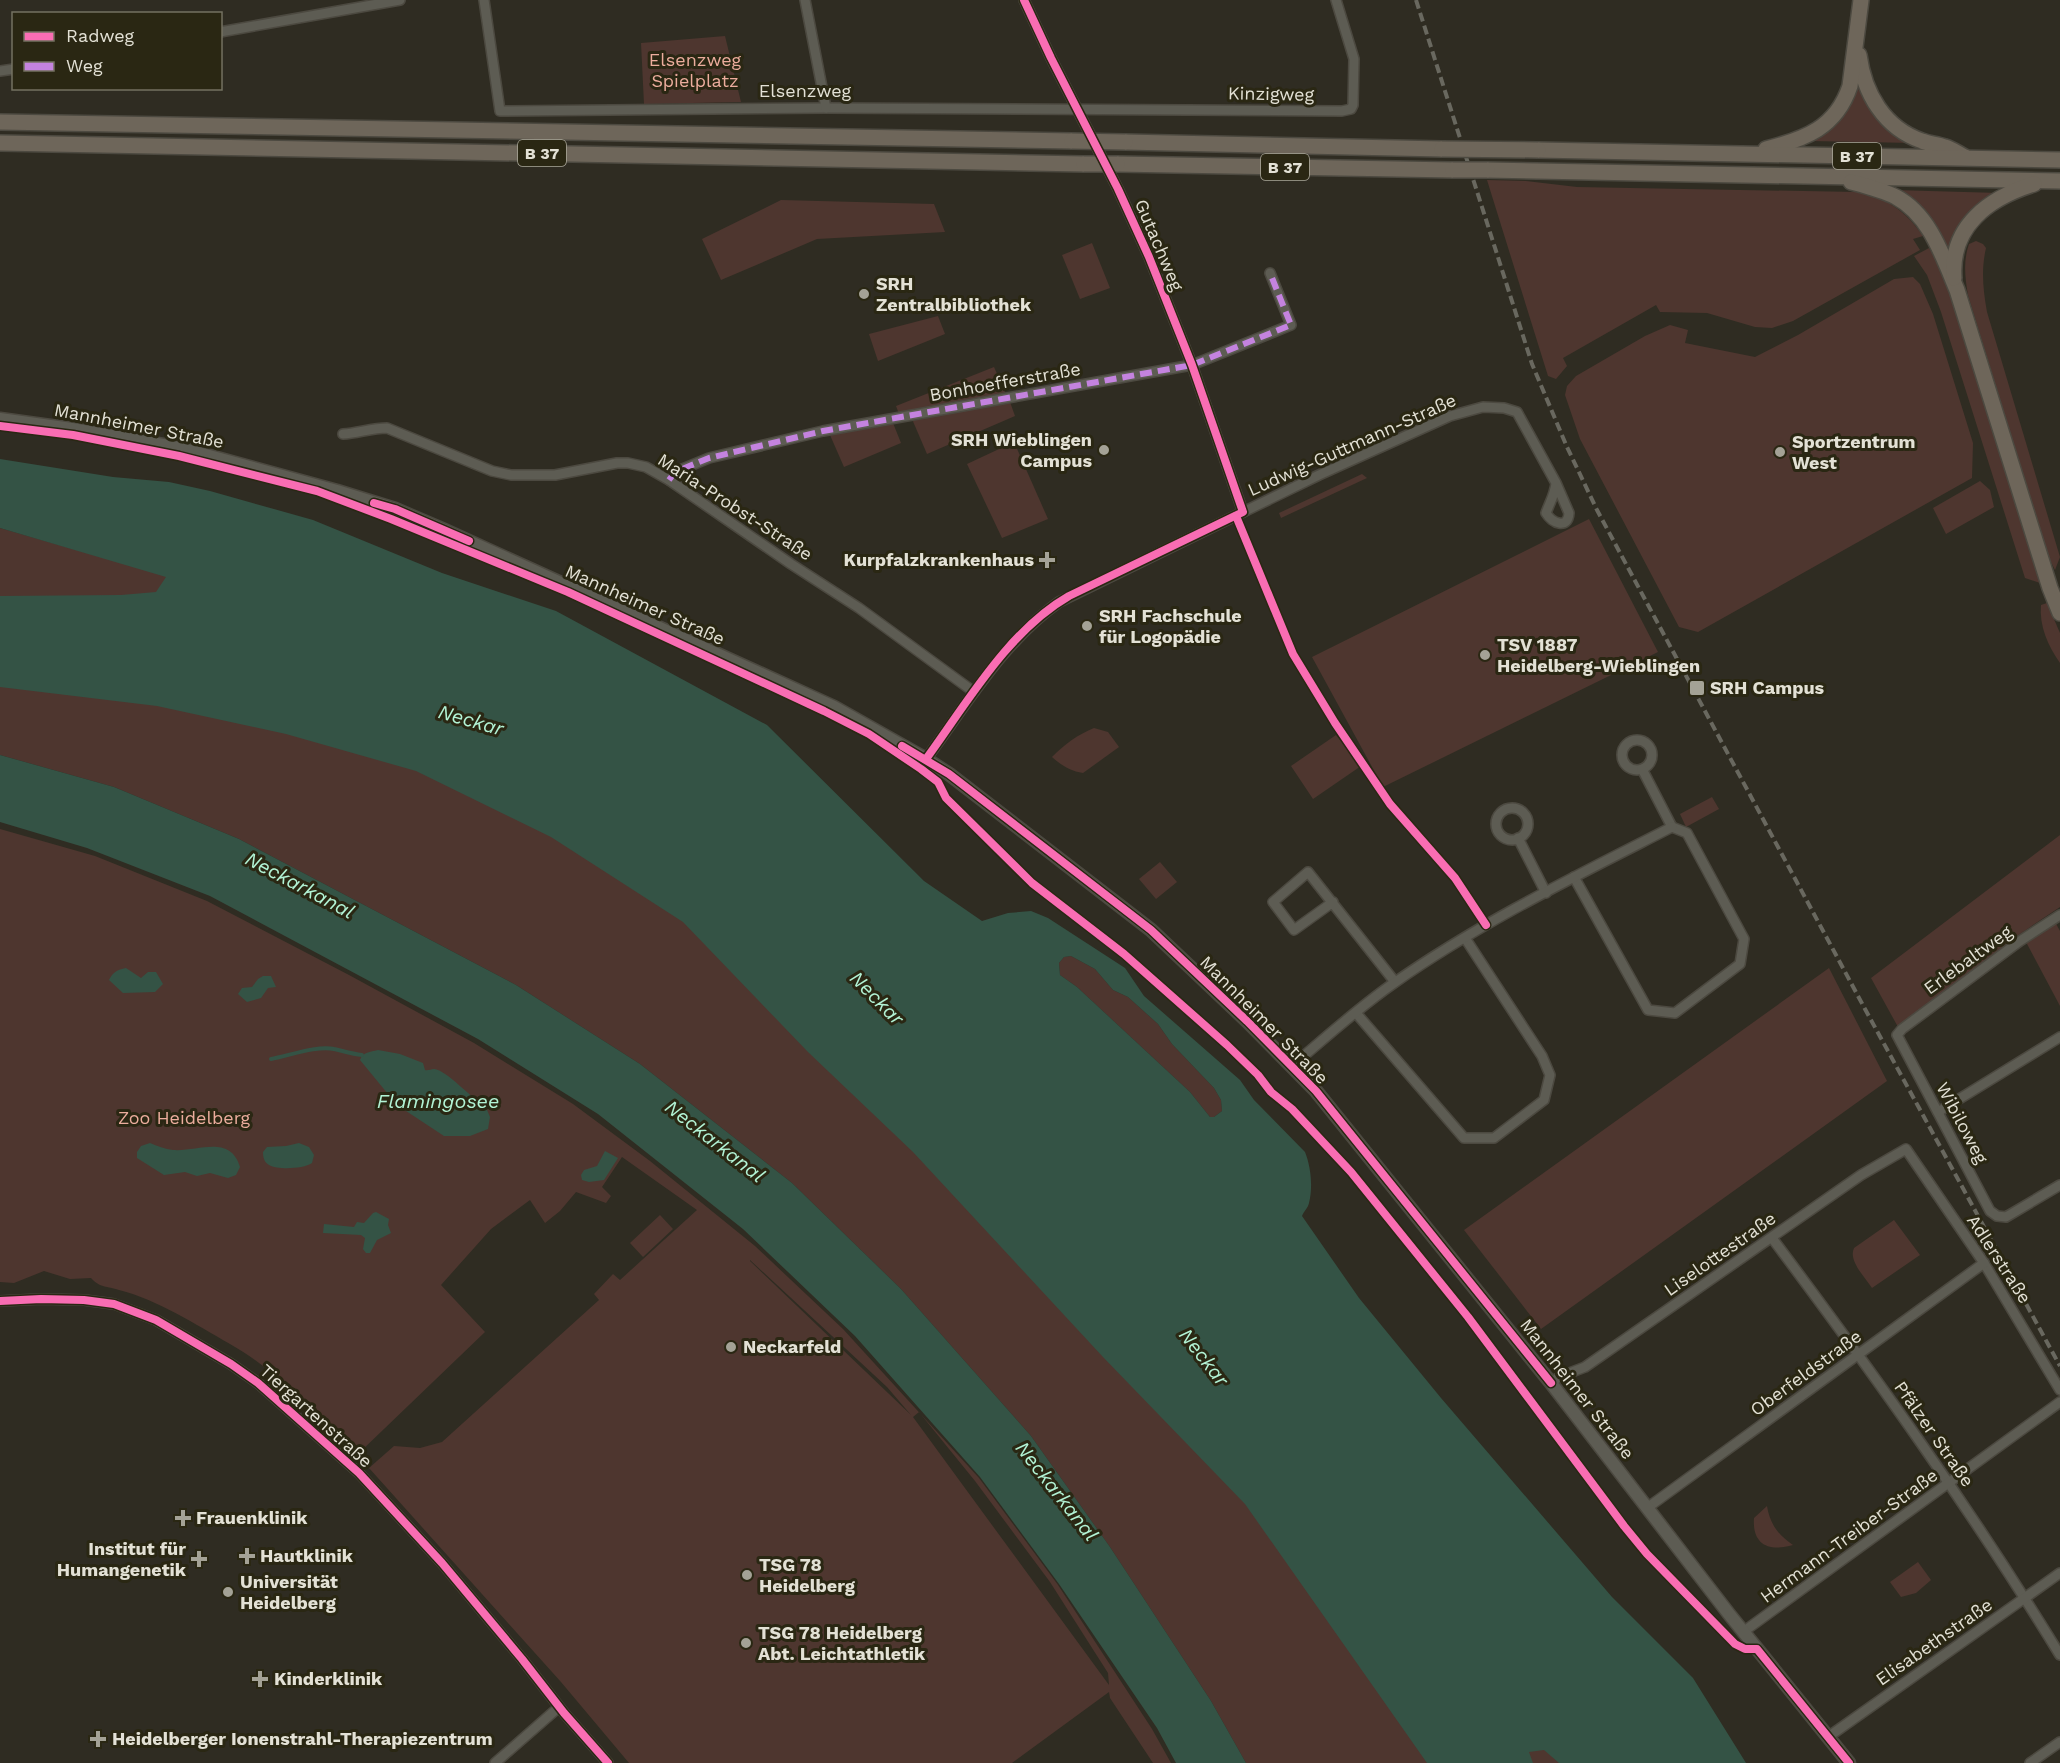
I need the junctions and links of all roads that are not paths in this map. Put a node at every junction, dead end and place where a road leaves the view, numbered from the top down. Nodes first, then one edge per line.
1 (400, 0) edge
2 (484, 0) edge
3 (805, 0) edge
4 (1024, 0) edge
5 (1336, 0) edge
6 (1861, 0) edge
7 (222, 32) edge
8 (1857, 38) junction
9 (826, 108) junction
10 (1078, 109) junction
11 (0, 122) edge
12 (0, 142) edge
13 (1745, 154) junction
14 (1968, 159) junction
15 (2060, 160) edge
16 (1834, 177) junction
17 (2058, 181) edge
18 (1270, 273) dead end
19 (1957, 290) junction
20 (1192, 365) junction
21 (0, 419) edge
22 (343, 434) dead end
23 (669, 480) junction
24 (1556, 483) dead end
25 (1243, 512) junction
26 (2060, 614) edge
27 (974, 692) junction
28 (926, 759) junction
29 (1642, 770) dead end
30 (1672, 826) junction
31 (1518, 838) dead end
32 (1574, 877) junction
33 (1546, 893) junction
34 (1333, 902) junction
35 (2060, 915) edge
36 (1465, 938) junction
37 (1395, 982) junction
38 (1356, 1013) junction
39 (1897, 1035) joint
40 (2060, 1037) edge
41 (1292, 1066) junction
42 (1938, 1112) junction
43 (1906, 1149) joint
44 (2060, 1185) edge
45 (1772, 1238) junction
46 (1984, 1263) junction
47 (0, 1301) edge
48 (1859, 1354) junction
49 (1551, 1383) junction
50 (2060, 1390) edge
51 (2060, 1402) edge
52 (1949, 1484) junction
53 (1647, 1508) junction
54 (2060, 1573) edge
55 (2025, 1598) junction
56 (1743, 1632) junction
57 (2060, 1655) edge
58 (559, 1707) junction
59 (1827, 1737) junction
60 (2060, 1742) edge
61 (495, 1763) edge
62 (608, 1763) edge
63 (1849, 1763) edge
64 (2030, 1763) edge

1 - 7 street
2 - 9 street, Elsenzweg
3 - 9 street
4 - 10 street, Gutachweg
5 - 10 street, Kinzigweg
6 - 8 highway
8 - 13 highway, B 37
8 - 14 highway
9 - 10 street, Elsenzweg
10 - 20 street, Gutachweg
11 - 13 highway, B 37, bridge
12 - 16 highway, B 37, bridge
13 - 14 highway, B 37
14 - 15 highway, B 37
16 - 17 highway, B 37
16 - 19 highway
17 - 19 highway
18 - 20 street, Bonhoefferstraße
19 - 26 highway
20 - 23 street, Bonhoefferstraße
20 - 25 street, Gutachweg
21 - 28 street, Mannheimer Straße
22 - 23 street, Maria-Probst-Straße
23 - 27 street, Maria-Probst-Straße
24 - 25 street, Ludwig-Guttmann-Straße
25 - 27 street, Ludwig-Guttmann-Straße
27 - 28 street, Ludwig-Guttmann-Straße
28 - 41 street, Mannheimer Straße
29 - 30 street
30 - 32 street
30 - 32 street
31 - 33 street
32 - 33 street
33 - 36 street
34 - 34 street
34 - 37 street
35 - 39 street, Erlebaltweg
36 - 37 street
36 - 38 street
37 - 38 street
38 - 41 street
39 - 42 street, Wibiloweg
40 - 42 street
41 - 49 street, Mannheimer Straße
42 - 44 street, Wibiloweg
43 - 45 street, Liselottestraße
43 - 46 street, Adlerstraße
45 - 48 street, Pfälzer Straße
45 - 49 street, Liselottestraße
46 - 48 street, Oberfeldstraße
46 - 50 street, Adlerstraße
47 - 58 street, Tiergartenstraße
48 - 52 street, Pfälzer Straße
48 - 53 street, Oberfeldstraße
49 - 53 street, Mannheimer Straße
51 - 52 street, Hermann-Treiber-Straße
52 - 55 street, Pfälzer Straße
52 - 56 street, Hermann-Treiber-Straße
53 - 56 street, Mannheimer Straße
54 - 55 street, Elisabethstraße
55 - 57 street, Pfälzer Straße
55 - 59 street, Elisabethstraße
56 - 59 street, Mannheimer Straße
58 - 61 street
58 - 62 street, Tiergartenstraße
59 - 63 street, Mannheimer Straße
60 - 64 street

